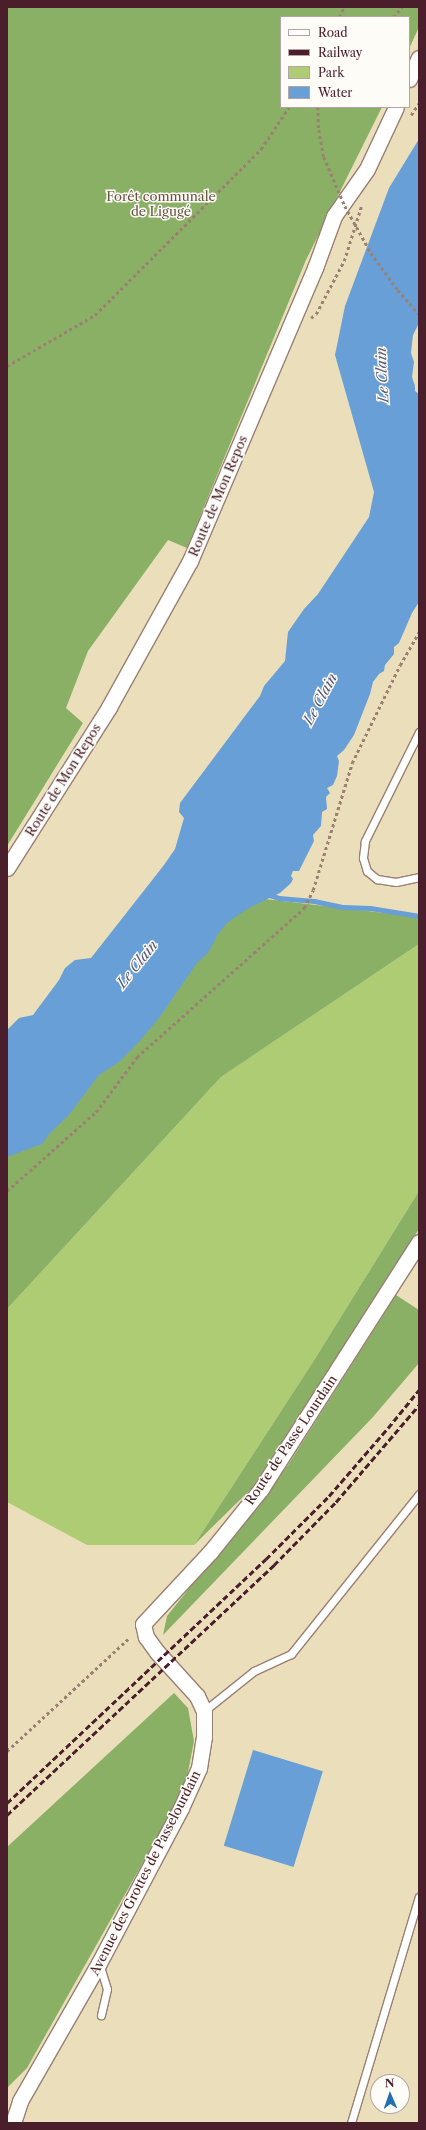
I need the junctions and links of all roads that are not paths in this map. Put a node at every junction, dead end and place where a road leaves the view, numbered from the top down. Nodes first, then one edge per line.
1 (419, 58) edge
2 (410, 77) edge
3 (396, 108) edge
4 (419, 732) edge
5 (7, 868) edge
6 (419, 877) edge
7 (419, 1242) edge
8 (419, 1494) edge
9 (143, 1624) joint
10 (204, 1711) junction
11 (419, 1897) edge
12 (99, 1963) junction
13 (101, 2015) dead end
14 (25, 2094) junction
15 (7, 2103) edge
16 (13, 2123) edge
17 (351, 2123) edge

1 - 2 street
3 - 5 street, Route de Mon Repos
4 - 6 lane
7 - 9 street, Route de Passe Lourdain
8 - 10 lane
9 - 10 street, Avenue des Grottes de Passelourdain
10 - 12 street, Avenue des Grottes de Passelourdain
11 - 17 lane
12 - 13 lane
12 - 14 street, Avenue des Grottes de Passelourdain
14 - 15 street
14 - 16 street, Avenue des Grottes de Passelourdain

